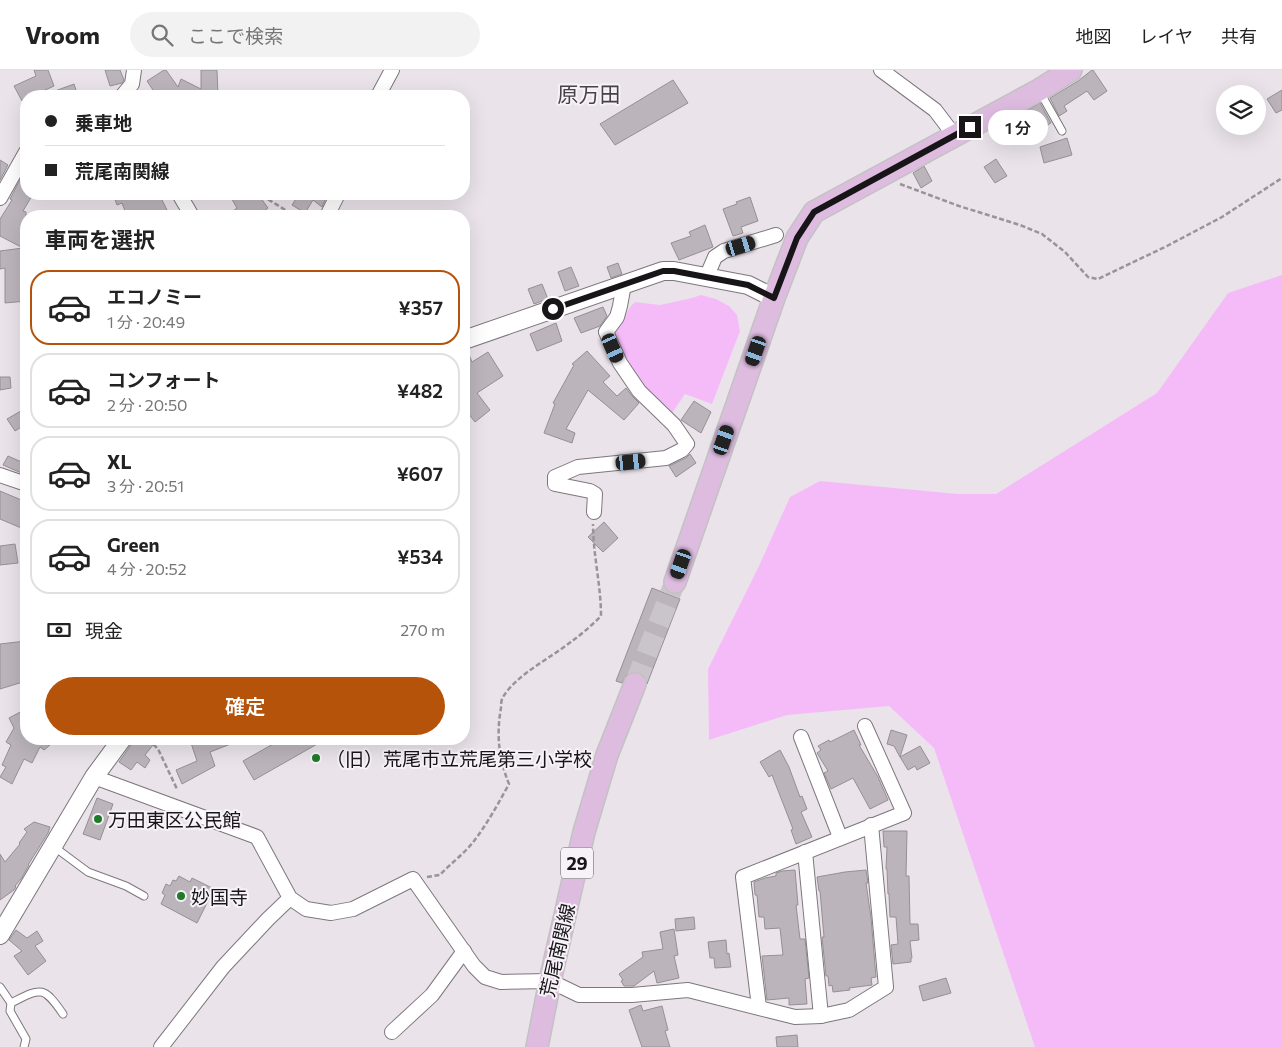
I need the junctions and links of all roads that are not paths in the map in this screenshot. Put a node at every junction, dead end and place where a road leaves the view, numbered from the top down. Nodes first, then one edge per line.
1 (134, 70) edge
2 (392, 70) edge
3 (881, 70) edge
4 (1071, 70) edge
5 (127, 90) edge
6 (381, 90) edge
7 (1039, 90) junction
8 (962, 131) junction
9 (1062, 131) dead end
10 (20, 163) edge
11 (0, 198) edge
12 (776, 235) dead end
13 (708, 277) junction
14 (624, 284) junction
15 (774, 298) junction
16 (470, 338) edge
17 (0, 475) edge
18 (20, 482) edge
19 (594, 512) road end
20 (674, 582) tunnel mouth
21 (635, 684) tunnel mouth
22 (865, 726) dead end
23 (801, 738) dead end
24 (118, 745) edge
25 (94, 777) junction
26 (871, 825) junction
27 (840, 838) junction
28 (53, 846) junction
29 (806, 852) junction
30 (144, 896) dead end
31 (290, 898) junction
32 (0, 935) edge
33 (464, 951) junction
34 (550, 981) junction
35 (0, 987) edge
36 (11, 1003) junction
37 (759, 1007) junction
38 (63, 1014) dead end
39 (821, 1016) junction
40 (392, 1032) dead end
41 (24, 1047) edge
42 (161, 1047) edge
43 (537, 1047) edge

1 - 5 street
2 - 6 street
3 - 8 street
4 - 7 main road
7 - 8 main road
7 - 9 lane
8 - 15 main road
10 - 11 street
12 - 13 street
13 - 14 street
13 - 15 street
14 - 16 street
14 - 19 street
15 - 20 main road
17 - 18 street
21 - 34 main road, 荒尾南関線 / 29
22 - 26 street
23 - 27 street
24 - 25 street
25 - 28 street
25 - 31 street
26 - 27 street
26 - 39 street
27 - 29 street
28 - 30 lane
28 - 32 street
29 - 37 street
29 - 39 street
31 - 33 street
31 - 42 street
33 - 34 street
33 - 40 street
34 - 37 street
34 - 43 main road, 荒尾南関線 / 29
35 - 36 lane
36 - 38 lane
36 - 41 lane
37 - 39 street

